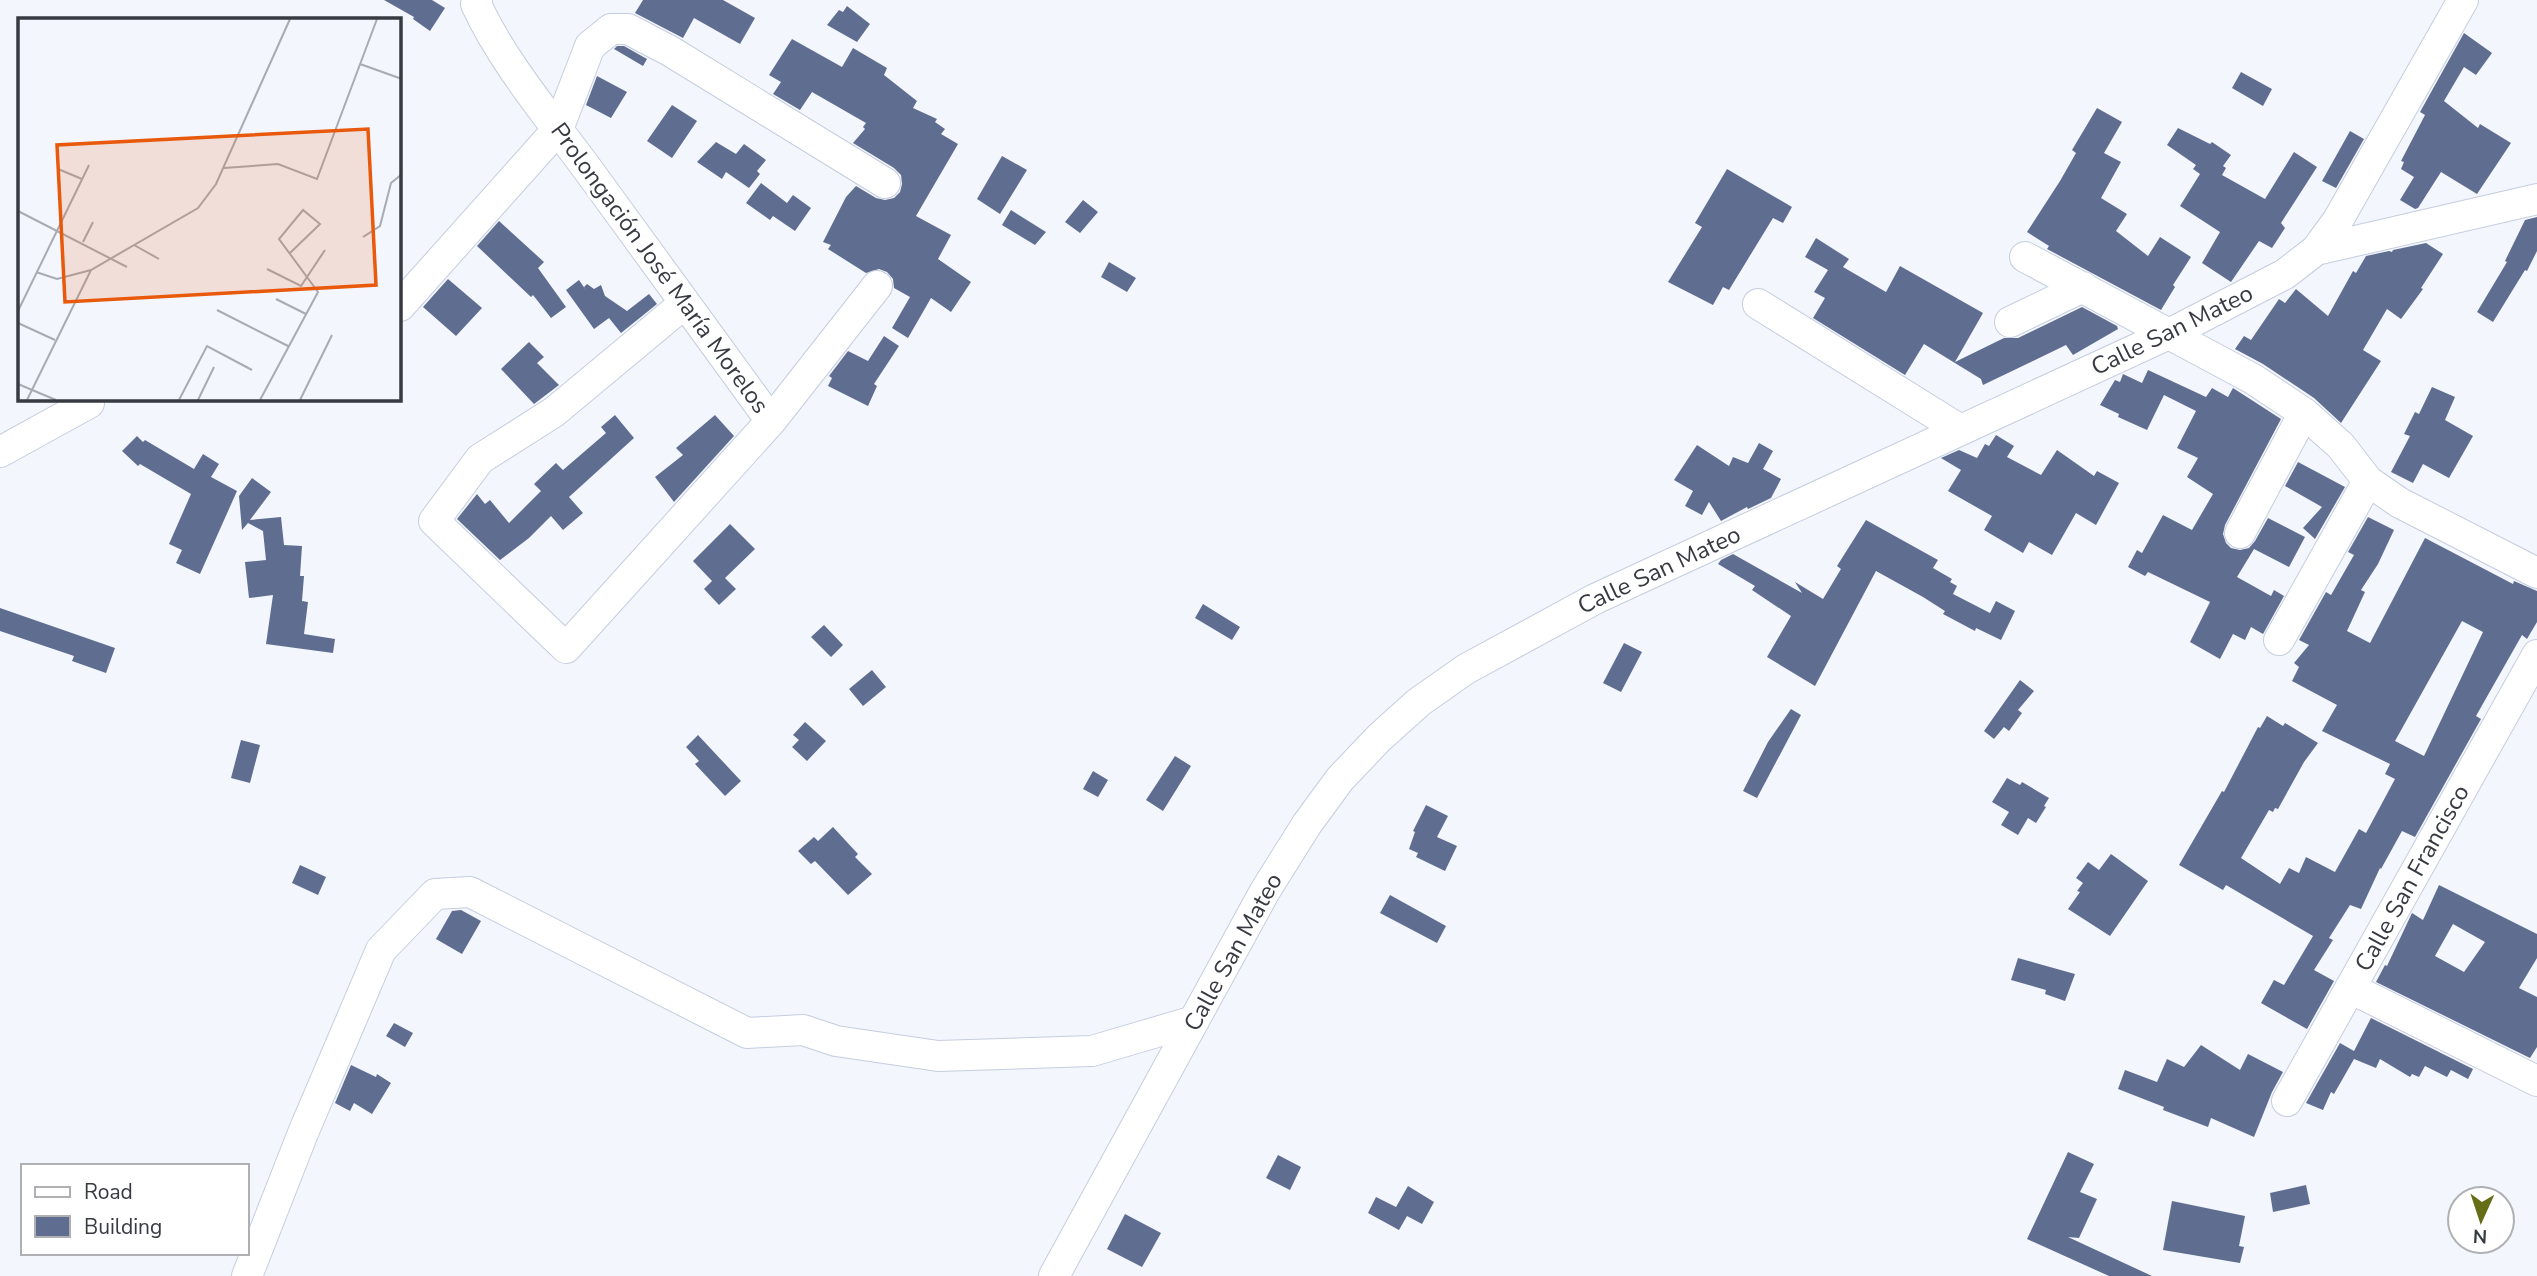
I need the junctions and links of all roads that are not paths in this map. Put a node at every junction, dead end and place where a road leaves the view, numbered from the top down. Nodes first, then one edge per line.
1 (477, 0) edge
2 (2463, 0) edge
3 (558, 129) junction
4 (885, 183) dead end
5 (2537, 199) edge
6 (2316, 250) junction
7 (2025, 257) dead end
8 (877, 286) dead end
9 (2083, 287) junction
10 (685, 303) junction
11 (1758, 303) dead end
12 (401, 305) edge
13 (2010, 322) dead end
14 (2171, 333) junction
15 (89, 403) dead end
16 (2304, 413) junction
17 (771, 421) junction
18 (1959, 429) junction
19 (0, 452) edge
20 (2368, 481) junction
21 (2241, 533) dead end
22 (2537, 573) edge
23 (2279, 640) dead end
24 (2537, 655) edge
25 (2350, 988) junction
26 (1194, 1021) junction
27 (2537, 1081) edge
28 (2287, 1101) dead end
29 (247, 1276) edge
30 (1054, 1276) edge

1 - 3 street, Prolongación José María Morelos
2 - 6 street
3 - 4 street
3 - 10 street, Prolongación José María Morelos
3 - 12 street
5 - 6 street, Calle San Mateo
6 - 14 street, Calle San Mateo
7 - 9 street
8 - 17 street
9 - 13 street
9 - 14 street
10 - 17 street, Prolongación José María Morelos
10 - 17 street, Prolongación José María Morelos
11 - 18 street
14 - 16 street
14 - 18 street, Calle San Mateo
15 - 19 street
16 - 20 street
16 - 21 street
18 - 26 street, Calle San Mateo
20 - 22 street
20 - 23 street
24 - 25 street, Calle San Francisco
25 - 27 street
25 - 28 street, Calle San Francisco
26 - 29 street
26 - 30 street, Calle San Mateo

